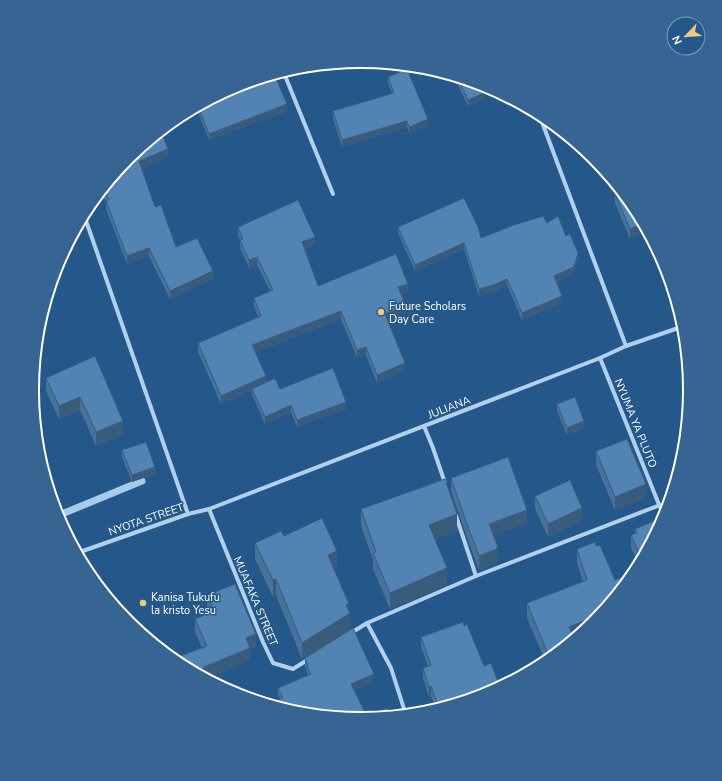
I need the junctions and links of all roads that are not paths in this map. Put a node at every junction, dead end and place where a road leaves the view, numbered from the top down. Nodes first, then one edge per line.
1 (286, 77) edge
2 (543, 125) edge
3 (333, 194) dead end
4 (86, 222) edge
5 (677, 328) edge
6 (626, 346) junction
7 (600, 358) junction
8 (424, 426) junction
9 (446, 486) edge
10 (221, 504) joint
11 (660, 505) joint
12 (209, 509) junction
13 (453, 509) edge
14 (188, 514) junction
15 (82, 551) edge
16 (476, 576) junction
17 (367, 623) junction
18 (347, 636) edge
19 (313, 657) edge
20 (404, 710) edge

1 - 3 street
2 - 6 street
4 - 14 street
5 - 6 street, JULIANA
6 - 7 street, JULIANA
7 - 8 street, JULIANA
7 - 11 street, NYUMA YA PLUTO
8 - 9 street
8 - 10 street, JULIANA
10 - 12 street, NYOTA STREET
11 - 16 street
12 - 14 street, NYOTA STREET
12 - 19 street, MUAFAKA STREET
13 - 16 street
14 - 15 street, NYOTA STREET
16 - 17 street
17 - 18 street
17 - 20 street

